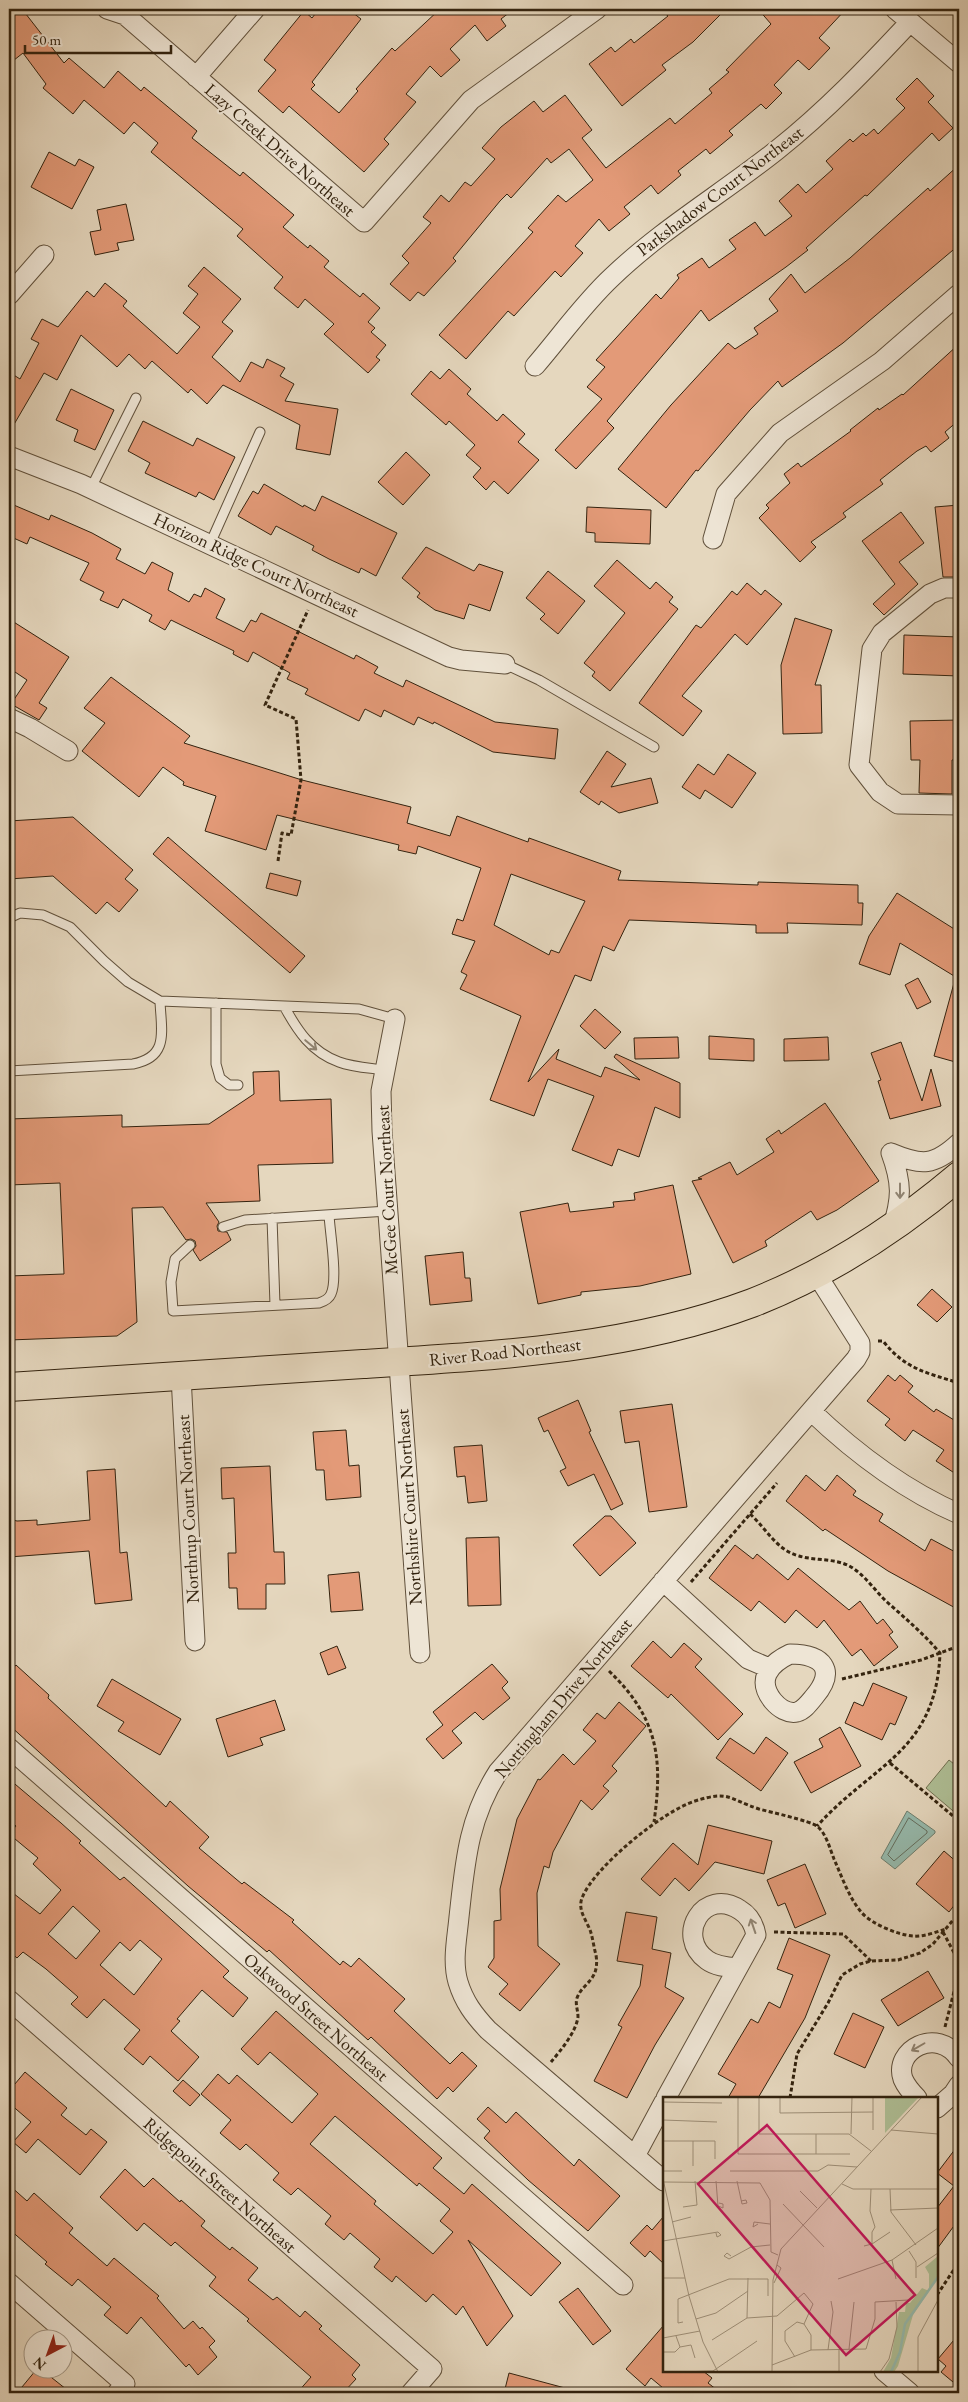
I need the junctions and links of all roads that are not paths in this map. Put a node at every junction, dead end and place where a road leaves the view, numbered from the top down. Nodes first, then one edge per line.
1 (107, 9) edge
2 (255, 9) edge
3 (597, 9) edge
4 (896, 9) edge
5 (910, 22) junction
6 (959, 63) edge
7 (196, 77) junction
8 (44, 255) dead end
9 (959, 294) edge
10 (9, 296) edge
11 (535, 366) dead end
12 (136, 398) dead end
13 (260, 432) dead end
14 (9, 456) edge
15 (91, 488) junction
16 (713, 539) dead end
17 (210, 544) junction
18 (959, 588) edge
19 (505, 664) joint
20 (9, 718) edge
21 (654, 747) dead end
22 (68, 750) dead end
23 (959, 806) edge
24 (9, 918) edge
25 (160, 1000) junction
26 (216, 1002) junction
27 (284, 1006) junction
28 (396, 1019) joint
29 (9, 1070) edge
30 (384, 1070) junction
31 (238, 1085) dead end
32 (959, 1143) edge
33 (959, 1176) edge
34 (388, 1211) junction
35 (329, 1215) junction
36 (272, 1218) junction
37 (223, 1227) dead end
38 (892, 1229) junction
39 (190, 1245) dead end
40 (817, 1275) junction
41 (275, 1305) junction
42 (398, 1362) junction
43 (181, 1376) junction
44 (9, 1387) edge
45 (810, 1412) junction
46 (959, 1514) edge
47 (663, 1581) junction
48 (195, 1641) dead end
49 (420, 1653) dead end
50 (769, 1668) junction
51 (9, 1748) edge
52 (737, 1968) junction
53 (9, 2000) edge
54 (959, 2058) edge
55 (959, 2085) edge
56 (667, 2097) edge
57 (916, 2097) edge
58 (663, 2104) edge
59 (938, 2107) edge
60 (635, 2156) junction
61 (663, 2180) edge
62 (9, 2283) edge
63 (623, 2285) dead end
64 (885, 2372) edge
65 (121, 2389) edge
66 (411, 2393) edge
67 (910, 2393) edge

1 - 7 street, Lazy Creek Drive Northeast
2 - 7 street
3 - 7 street, Lazy Creek Drive Northeast
4 - 5 street
5 - 6 street
5 - 11 street, Parkshadow Court Northeast
8 - 10 street
9 - 16 street
12 - 15 lane
13 - 17 lane
14 - 15 street, Horizon Ridge Court Northeast
15 - 17 street, Horizon Ridge Court Northeast
17 - 19 street, Horizon Ridge Court Northeast
18 - 23 street
19 - 21 lane
20 - 22 street
24 - 25 lane
25 - 26 lane
25 - 29 lane
26 - 27 lane
26 - 31 lane
27 - 28 lane
27 -> 30 lane
28 - 30 street, McGee Court Northeast
30 - 34 street, McGee Court Northeast
32 -> 38 street
33 - 38 main road, River Road Northeast
34 - 35 lane
34 - 42 street, McGee Court Northeast
35 - 36 lane
35 - 41 lane
36 - 37 lane
36 - 41 lane
38 - 40 main road, River Road Northeast
39 - 41 lane
40 - 42 main road, River Road Northeast
40 - 45 street, Nottingham Drive Northeast
42 - 43 main road, River Road Northeast
42 - 49 street, Northshire Court Northeast
43 - 44 main road, River Road Northeast
43 - 48 street, Northrup Court Northeast
45 - 46 street
45 - 47 street, Nottingham Drive Northeast
47 - 50 street
47 - 60 street, Nottingham Drive Northeast
50 - 50 street
51 - 63 street, Oakwood Street Northeast
52 -> 52 street
52 - 56 street
53 - 66 street, Ridgepoint Street Northeast
54 -> 57 street
55 - 59 street
58 - 60 street
60 - 61 street, Nottingham Drive Northeast
62 - 65 street
64 - 67 street

